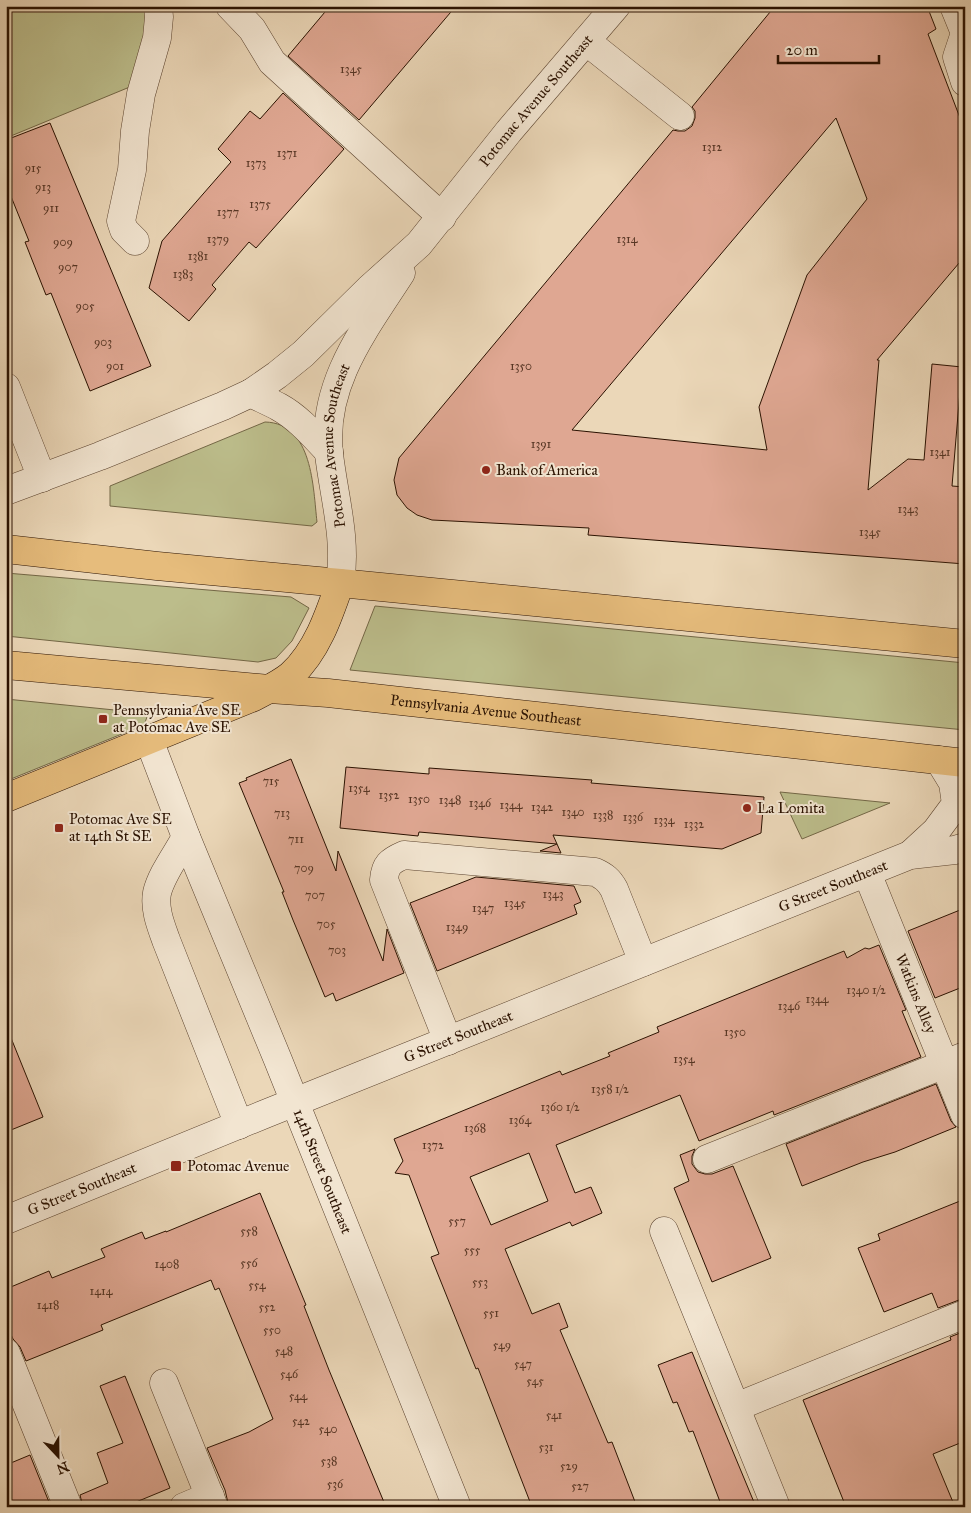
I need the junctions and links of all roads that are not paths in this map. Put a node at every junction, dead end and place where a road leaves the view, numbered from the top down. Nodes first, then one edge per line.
1 (158, 6) edge
2 (230, 6) edge
3 (616, 6) edge
4 (954, 6) edge
5 (586, 41) junction
6 (965, 82) edge
7 (680, 116) dead end
8 (442, 216) junction
9 (135, 240) dead end
10 (419, 244) junction
11 (6, 387) edge
12 (251, 393) junction
13 (329, 452) junction
14 (42, 478) junction
15 (6, 491) edge
16 (6, 549) edge
17 (340, 583) junction
18 (965, 644) edge
19 (6, 665) edge
20 (269, 689) junction
21 (149, 740) junction
22 (952, 761) edge
23 (6, 798) edge
24 (186, 837) junction
25 (965, 847) edge
26 (910, 855) junction
27 (867, 873) junction
28 (643, 962) junction
29 (448, 1041) junction
30 (955, 1060) edge
31 (295, 1103) junction
32 (965, 1115) edge
33 (239, 1125) junction
34 (707, 1158) dead end
35 (6, 1220) edge
36 (664, 1231) dead end
37 (965, 1314) edge
38 (6, 1353) edge
39 (164, 1383) dead end
40 (736, 1407) junction
41 (212, 1502) edge
42 (68, 1507) edge
43 (184, 1507) edge
44 (457, 1507) edge
45 (776, 1507) edge

1 - 9 street
2 - 8 street
3 - 5 street, Potomac Avenue Southeast
4 - 6 street
5 - 7 street
5 - 8 street, Potomac Avenue Southeast
8 - 10 street, Potomac Avenue Southeast
10 - 12 street, Potomac Avenue Southeast
10 - 13 street, Potomac Avenue Southeast
11 - 14 street
12 - 13 street
12 - 14 street, Potomac Avenue Southeast
13 - 17 street, Potomac Avenue Southeast
14 - 15 street, Potomac Avenue Southeast
16 - 17 main road
17 - 18 main road
17 - 20 main road, Potomac Avenue Southeast
19 - 20 main road, Pennsylvania Avenue Southeast
20 - 21 main road, Potomac Avenue Southeast
20 - 22 main road, Pennsylvania Avenue Southeast
21 - 23 main road, Potomac Avenue Southeast
21 - 24 street, 14th Street Southeast
22 - 26 street, G Street Southeast
24 - 31 street, 14th Street Southeast
24 - 33 street
25 - 26 street, G Street Southeast
26 - 27 street, G Street Southeast
27 - 28 street, G Street Southeast
27 - 30 street, Watkins Alley
28 - 29 street, G Street Southeast
28 - 29 street
29 - 31 street, G Street Southeast
30 - 32 street, Watkins Alley
30 - 34 street
31 - 33 street, G Street Southeast
31 - 44 street, 14th Street Southeast
33 - 35 street, G Street Southeast
36 - 40 street
37 - 40 street
38 - 42 street
39 - 41 street
40 - 45 street
41 - 43 street

